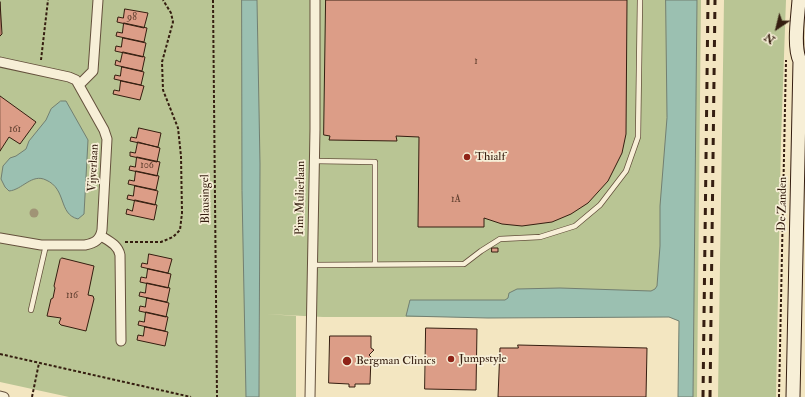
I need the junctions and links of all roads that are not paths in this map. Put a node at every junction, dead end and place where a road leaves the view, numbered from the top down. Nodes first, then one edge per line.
1 (98, 0) edge
2 (315, 0) edge
3 (640, 0) edge
4 (799, 0) edge
5 (803, 56) edge
6 (0, 62) edge
7 (80, 85) junction
8 (314, 161) junction
9 (101, 236) junction
10 (0, 238) edge
11 (46, 245) junction
12 (375, 264) junction
13 (312, 265) junction
14 (31, 310) dead end
15 (121, 341) dead end
16 (0, 396) edge
17 (4, 397) edge
18 (310, 397) edge
19 (793, 397) edge

1 - 7 street
2 - 8 street, Pim Mulierlaan
3 - 12 lane
4 - 5 main road, De Zanden
5 - 19 main road, De Zanden
6 - 7 street
7 - 9 street, Vijverlaan
8 - 12 lane
8 - 13 street, Pim Mulierlaan
9 - 11 street
9 - 15 street
10 - 11 street
11 - 14 lane
12 - 13 lane
13 - 18 street, Pim Mulierlaan
16 - 17 street

